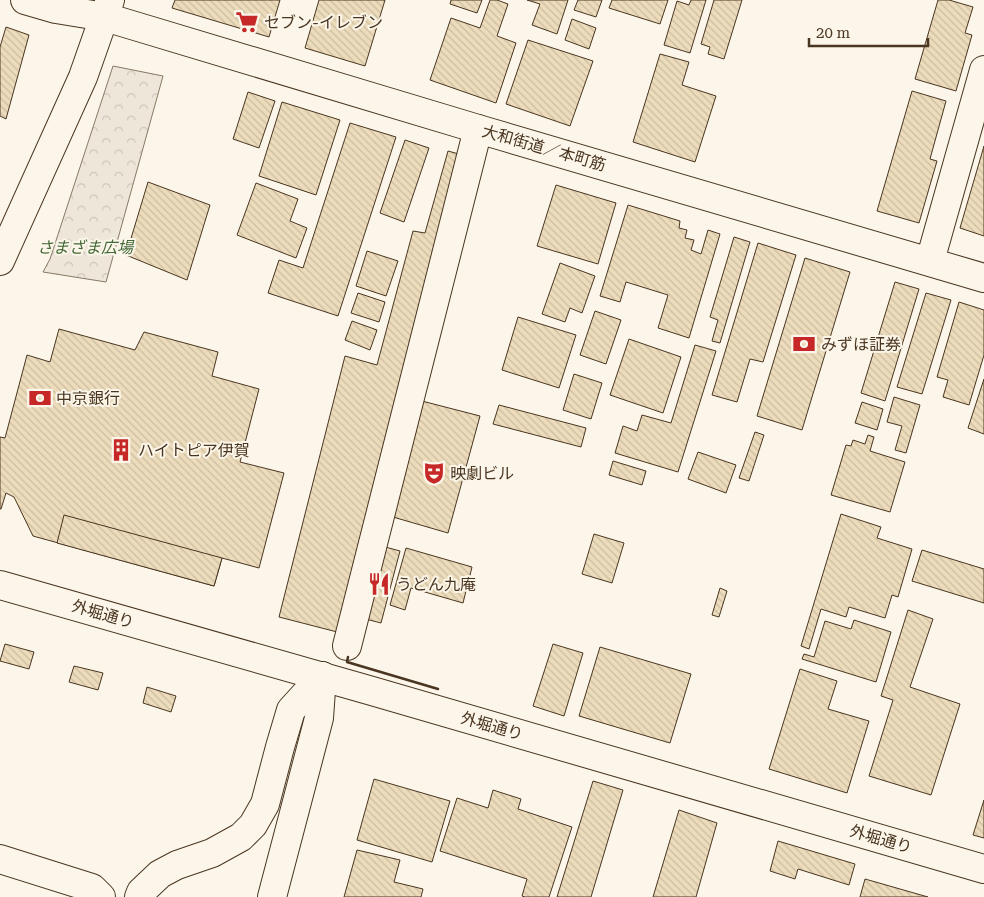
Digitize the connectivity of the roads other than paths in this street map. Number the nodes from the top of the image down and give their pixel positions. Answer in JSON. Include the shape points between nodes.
{"nodes":[{"id":1,"x":25,"y":0,"type":"edge"},
{"id":2,"x":107,"y":8,"type":"edge"},
{"id":3,"x":984,"y":70,"type":"edge"},
{"id":4,"x":478,"y":129,"type":"junction"},
{"id":5,"x":930,"y":261,"type":"junction"},
{"id":6,"x":0,"y":262,"type":"edge"},
{"id":7,"x":984,"y":278,"type":"edge"},
{"id":8,"x":0,"y":585,"type":"edge"},
{"id":9,"x":347,"y":646,"type":"dead end"},
{"id":10,"x":322,"y":676,"type":"junction"},
{"id":11,"x":0,"y":859,"type":"edge"},
{"id":12,"x":984,"y":869,"type":"edge"},
{"id":13,"x":101,"y":897,"type":"edge"},
{"id":14,"x":139,"y":897,"type":"edge"},
{"id":15,"x":272,"y":897,"type":"edge"}],
"edges":[{"from":1,"to":2,"type":"street","name":"大和街道／本町筋","via":[[56,9]]},
{"from":2,"to":4,"type":"street","name":"大和街道／本町筋"},
{"from":2,"to":6,"type":"street","via":[[83,77]]},
{"from":3,"to":5,"type":"street"},
{"from":4,"to":5,"type":"street","name":"大和街道／本町筋"},
{"from":4,"to":9,"type":"street"},
{"from":5,"to":7,"type":"street","name":"大和街道／本町筋"},
{"from":8,"to":10,"type":"street","name":"外堀通り"},
{"from":10,"to":12,"type":"street","name":"外堀通り"},
{"from":10,"to":14,"type":"street","via":[[291,710],[264,804],[253,825],[241,837],[212,853],[160,874]]},
{"from":10,"to":15,"type":"street","via":[[320,718]]},
{"from":11,"to":13,"type":"street","via":[[92,888]]}]}
